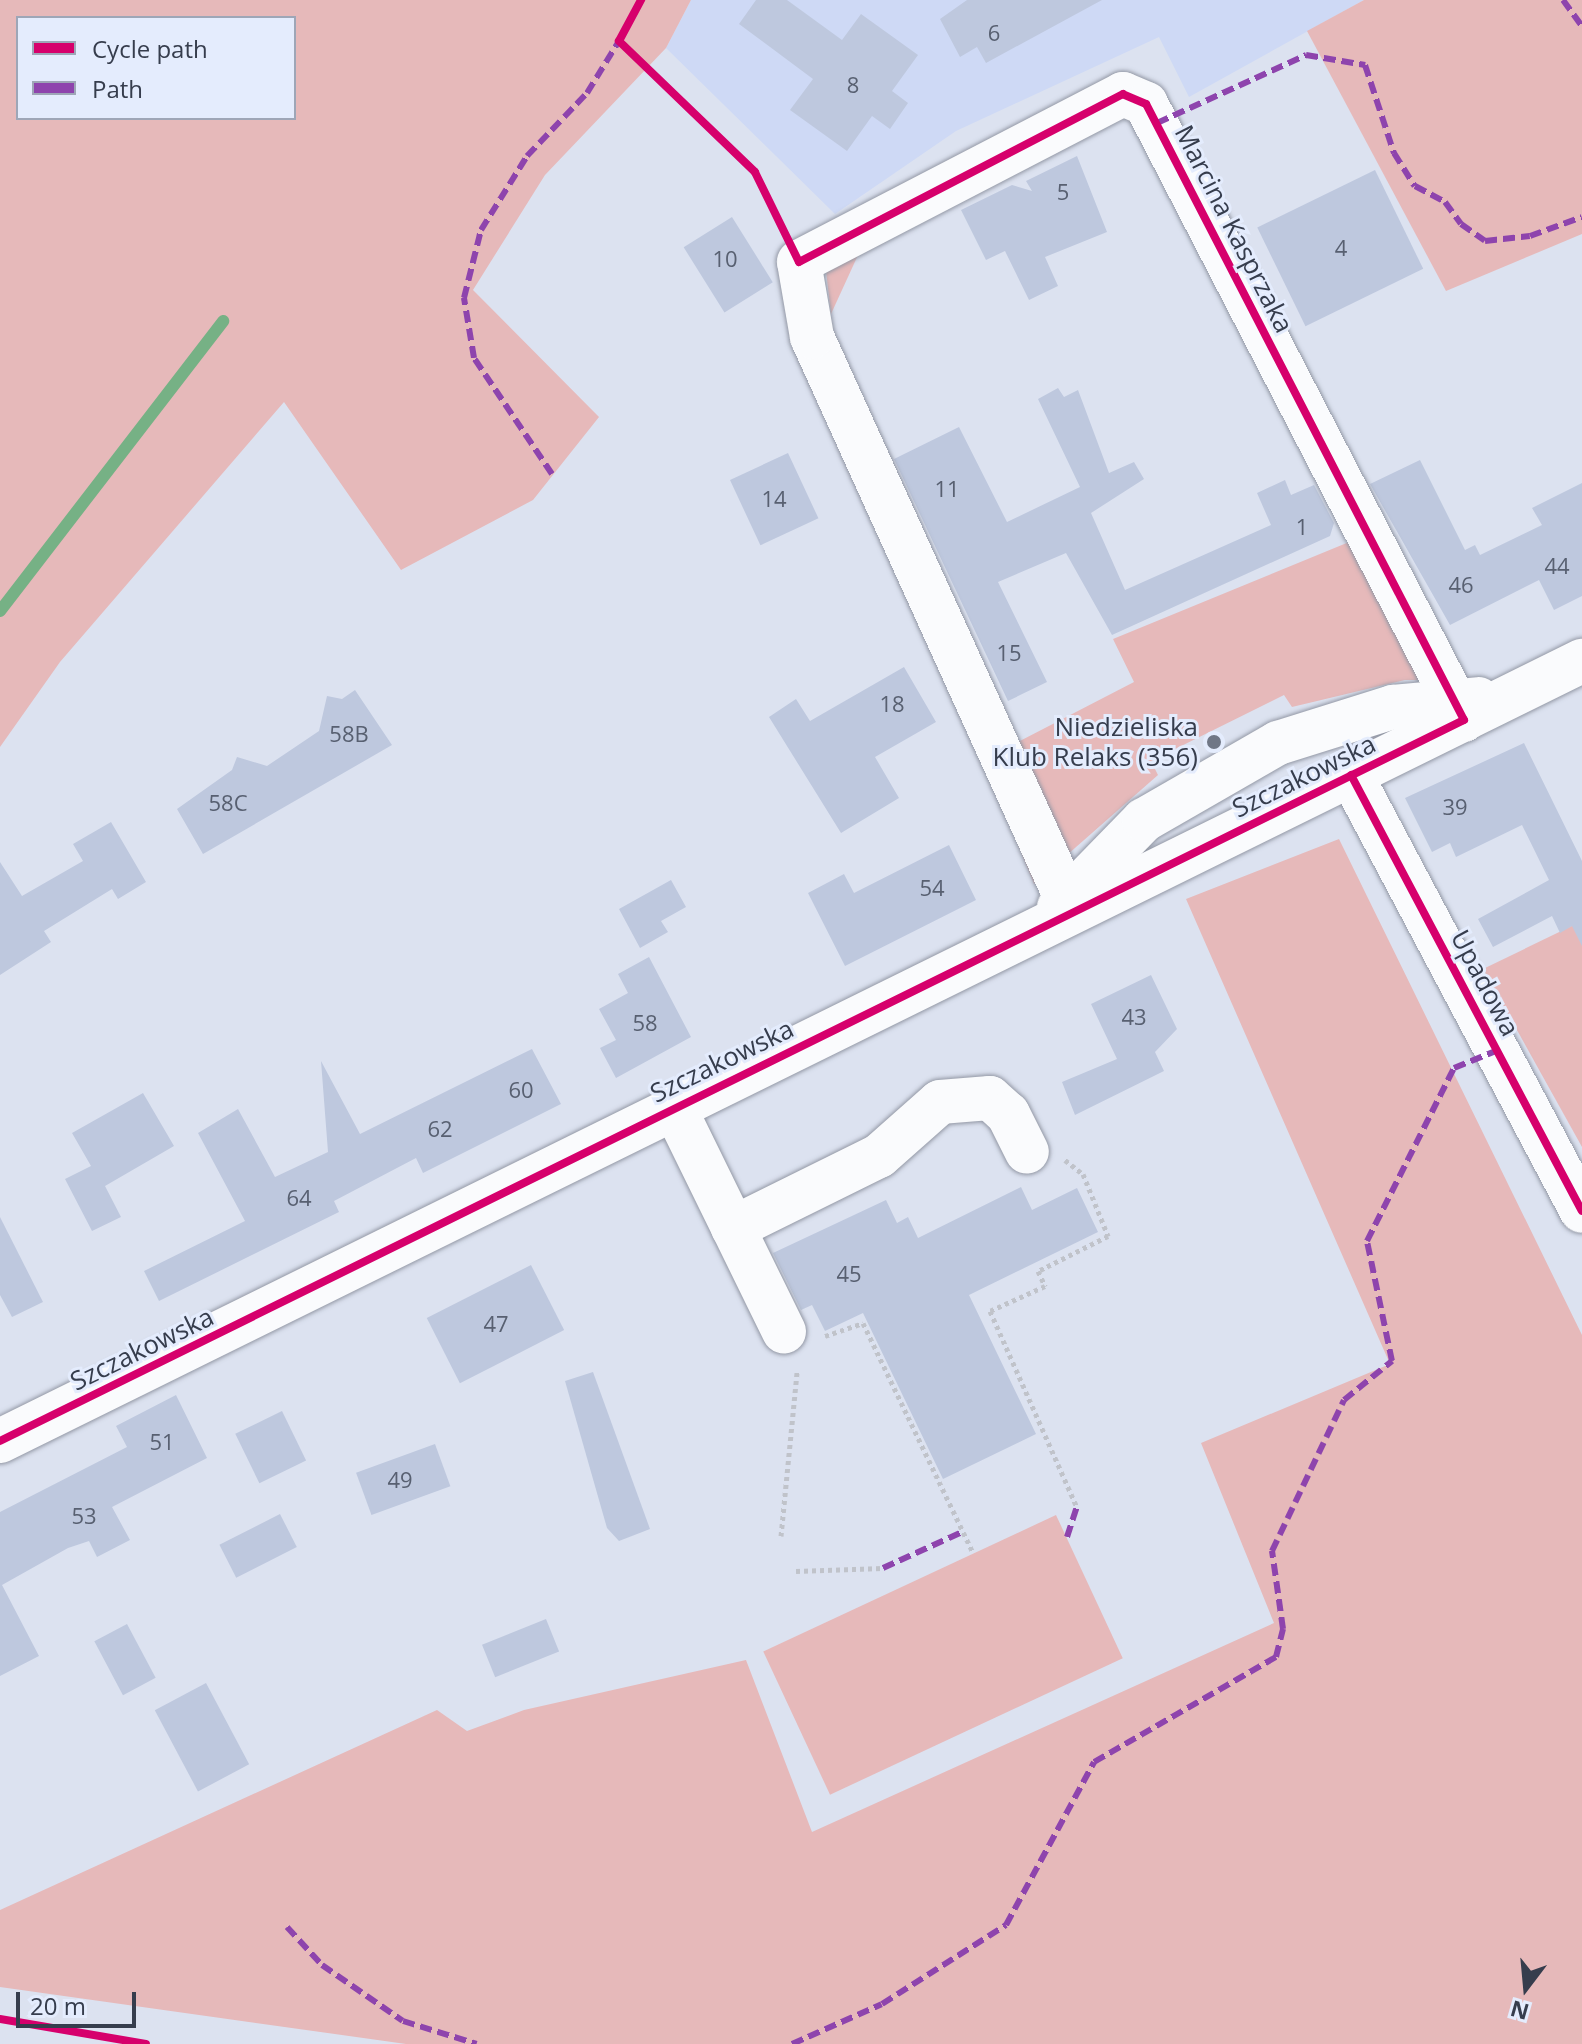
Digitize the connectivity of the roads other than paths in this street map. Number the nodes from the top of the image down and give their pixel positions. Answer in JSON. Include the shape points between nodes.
{"nodes":[{"id":1,"x":1582,"y":661,"type":"edge"},
{"id":2,"x":1459,"y":710,"type":"junction"},
{"id":3,"x":1351,"y":775,"type":"junction"},
{"id":4,"x":1060,"y":912,"type":"junction"},
{"id":5,"x":674,"y":1107,"type":"junction"},
{"id":6,"x":1043,"y":1153,"type":"road end"},
{"id":7,"x":1582,"y":1211,"type":"edge"},
{"id":8,"x":733,"y":1228,"type":"junction"},
{"id":9,"x":792,"y":1344,"type":"road end"},
{"id":10,"x":0,"y":1441,"type":"edge"}],
"edges":[{"from":1,"to":2,"type":"street","name":"Szczakowska","via":[[1506,699]]},
{"from":2,"to":3,"type":"street","name":"Szczakowska"},
{"from":2,"to":4,"type":"street","via":[[1330,723],[1199,783],[1144,820]]},
{"from":2,"to":4,"type":"street","name":"Marcina Kasprzaka","via":[[1146,104],[1123,94],[799,262],[812,337]]},
{"from":3,"to":4,"type":"street","name":"Szczakowska"},
{"from":3,"to":7,"type":"street","name":"Upadowa"},
{"from":4,"to":5,"type":"street","name":"Szczakowska"},
{"from":5,"to":8,"type":"street"},
{"from":5,"to":10,"type":"street","name":"Szczakowska"},
{"from":6,"to":8,"type":"street","via":[[990,1098],[940,1102],[879,1156]]},
{"from":8,"to":9,"type":"street"}]}
